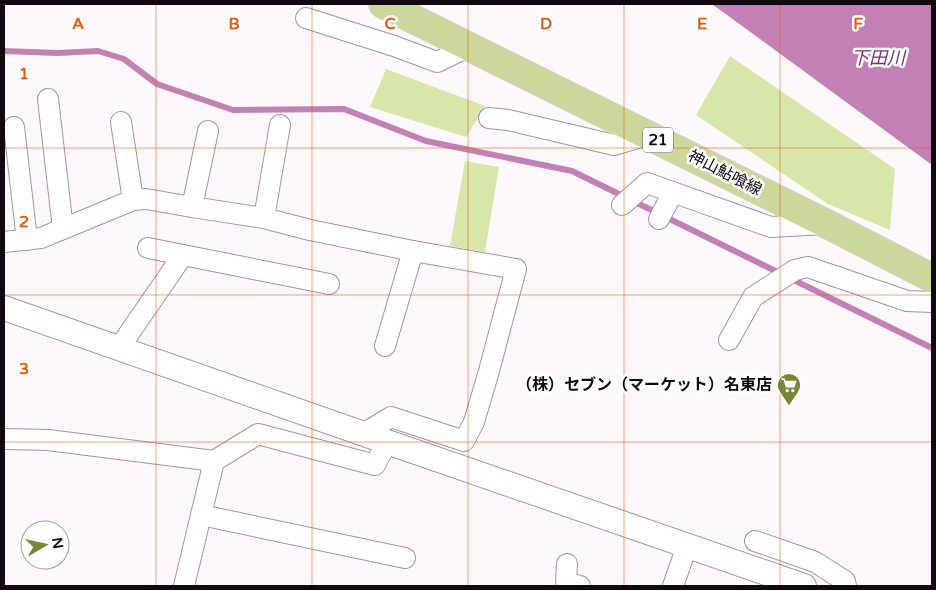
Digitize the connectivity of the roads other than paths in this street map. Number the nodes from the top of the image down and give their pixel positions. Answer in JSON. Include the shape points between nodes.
{"nodes":[{"id":1,"x":383,"y":4,"type":"edge"},
{"id":2,"x":306,"y":18,"type":"dead end"},
{"id":3,"x":468,"y":47,"type":"junction"},
{"id":4,"x":48,"y":99,"type":"dead end"},
{"id":5,"x":489,"y":118,"type":"dead end"},
{"id":6,"x":121,"y":122,"type":"dead end"},
{"id":7,"x":280,"y":125,"type":"dead end"},
{"id":8,"x":14,"y":127,"type":"dead end"},
{"id":9,"x":208,"y":131,"type":"dead end"},
{"id":10,"x":648,"y":135,"type":"junction"},
{"id":11,"x":673,"y":192,"type":"junction"},
{"id":12,"x":133,"y":200,"type":"junction"},
{"id":13,"x":622,"y":205,"type":"dead end"},
{"id":14,"x":192,"y":206,"type":"junction"},
{"id":15,"x":264,"y":218,"type":"junction"},
{"id":16,"x":659,"y":219,"type":"dead end"},
{"id":17,"x":827,"y":224,"type":"junction"},
{"id":18,"x":63,"y":229,"type":"junction"},
{"id":19,"x":27,"y":240,"type":"junction"},
{"id":20,"x":4,"y":242,"type":"edge"},
{"id":21,"x":148,"y":248,"type":"dead end"},
{"id":22,"x":413,"y":251,"type":"junction"},
{"id":23,"x":183,"y":255,"type":"junction"},
{"id":24,"x":932,"y":278,"type":"edge"},
{"id":25,"x":330,"y":284,"type":"dead end"},
{"id":26,"x":932,"y":302,"type":"edge"},
{"id":27,"x":4,"y":308,"type":"edge"},
{"id":28,"x":729,"y":340,"type":"dead end"},
{"id":29,"x":385,"y":346,"type":"dead end"},
{"id":30,"x":119,"y":348,"type":"junction"},
{"id":31,"x":363,"y":434,"type":"junction"},
{"id":32,"x":4,"y":439,"type":"edge"},
{"id":33,"x":387,"y":442,"type":"junction"},
{"id":34,"x":214,"y":461,"type":"junction"},
{"id":35,"x":201,"y":515,"type":"junction"},
{"id":36,"x":755,"y":541,"type":"dead end"},
{"id":37,"x":687,"y":546,"type":"junction"},
{"id":38,"x":405,"y":558,"type":"dead end"},
{"id":39,"x":567,"y":564,"type":"dead end"},
{"id":40,"x":184,"y":586,"type":"edge"},
{"id":41,"x":580,"y":586,"type":"edge"},
{"id":42,"x":673,"y":586,"type":"edge"},
{"id":43,"x":804,"y":586,"type":"edge"},
{"id":44,"x":846,"y":586,"type":"edge"}],
"edges":[{"from":1,"to":3,"type":"main road","name":"神山鮎喰線","number":"21"},
{"from":2,"to":3,"type":"street","via":[[437,62]]},
{"from":3,"to":10,"type":"main road","name":"神山鮎喰線","number":"21"},
{"from":4,"to":18,"type":"street"},
{"from":5,"to":10,"type":"street","via":[[614,146]]},
{"from":6,"to":12,"type":"street"},
{"from":7,"to":15,"type":"street"},
{"from":8,"to":19,"type":"street"},
{"from":9,"to":14,"type":"street"},
{"from":10,"to":17,"type":"main road","name":"神山鮎喰線","number":"21"},
{"from":11,"to":13,"type":"street","via":[[647,183]]},
{"from":11,"to":16,"type":"street"},
{"from":11,"to":17,"type":"street","via":[[771,227]]},
{"from":12,"to":14,"type":"street"},
{"from":12,"to":18,"type":"street"},
{"from":14,"to":15,"type":"street"},
{"from":15,"to":22,"type":"street"},
{"from":17,"to":24,"type":"main road","name":"神山鮎喰線","number":"21"},
{"from":18,"to":19,"type":"street"},
{"from":19,"to":20,"type":"street"},
{"from":21,"to":23,"type":"street"},
{"from":22,"to":29,"type":"street"},
{"from":22,"to":31,"type":"street","via":[[516,269],[489,371],[474,422],[464,441],[391,417]]},
{"from":23,"to":25,"type":"street"},
{"from":23,"to":30,"type":"street"},
{"from":26,"to":28,"type":"street","via":[[907,301],[808,268],[796,270],[753,297]]},
{"from":27,"to":30,"type":"street"},
{"from":30,"to":31,"type":"street"},
{"from":31,"to":33,"type":"street"},
{"from":32,"to":34,"type":"street","via":[[48,440]]},
{"from":33,"to":34,"type":"street","via":[[375,465],[258,434]]},
{"from":33,"to":37,"type":"street"},
{"from":34,"to":35,"type":"street"},
{"from":35,"to":38,"type":"street"},
{"from":35,"to":40,"type":"street"},
{"from":36,"to":44,"type":"street","via":[[815,562],[845,581]]},
{"from":37,"to":42,"type":"street"},
{"from":37,"to":43,"type":"street"},
{"from":39,"to":41,"type":"street","via":[[566,582]]}]}
